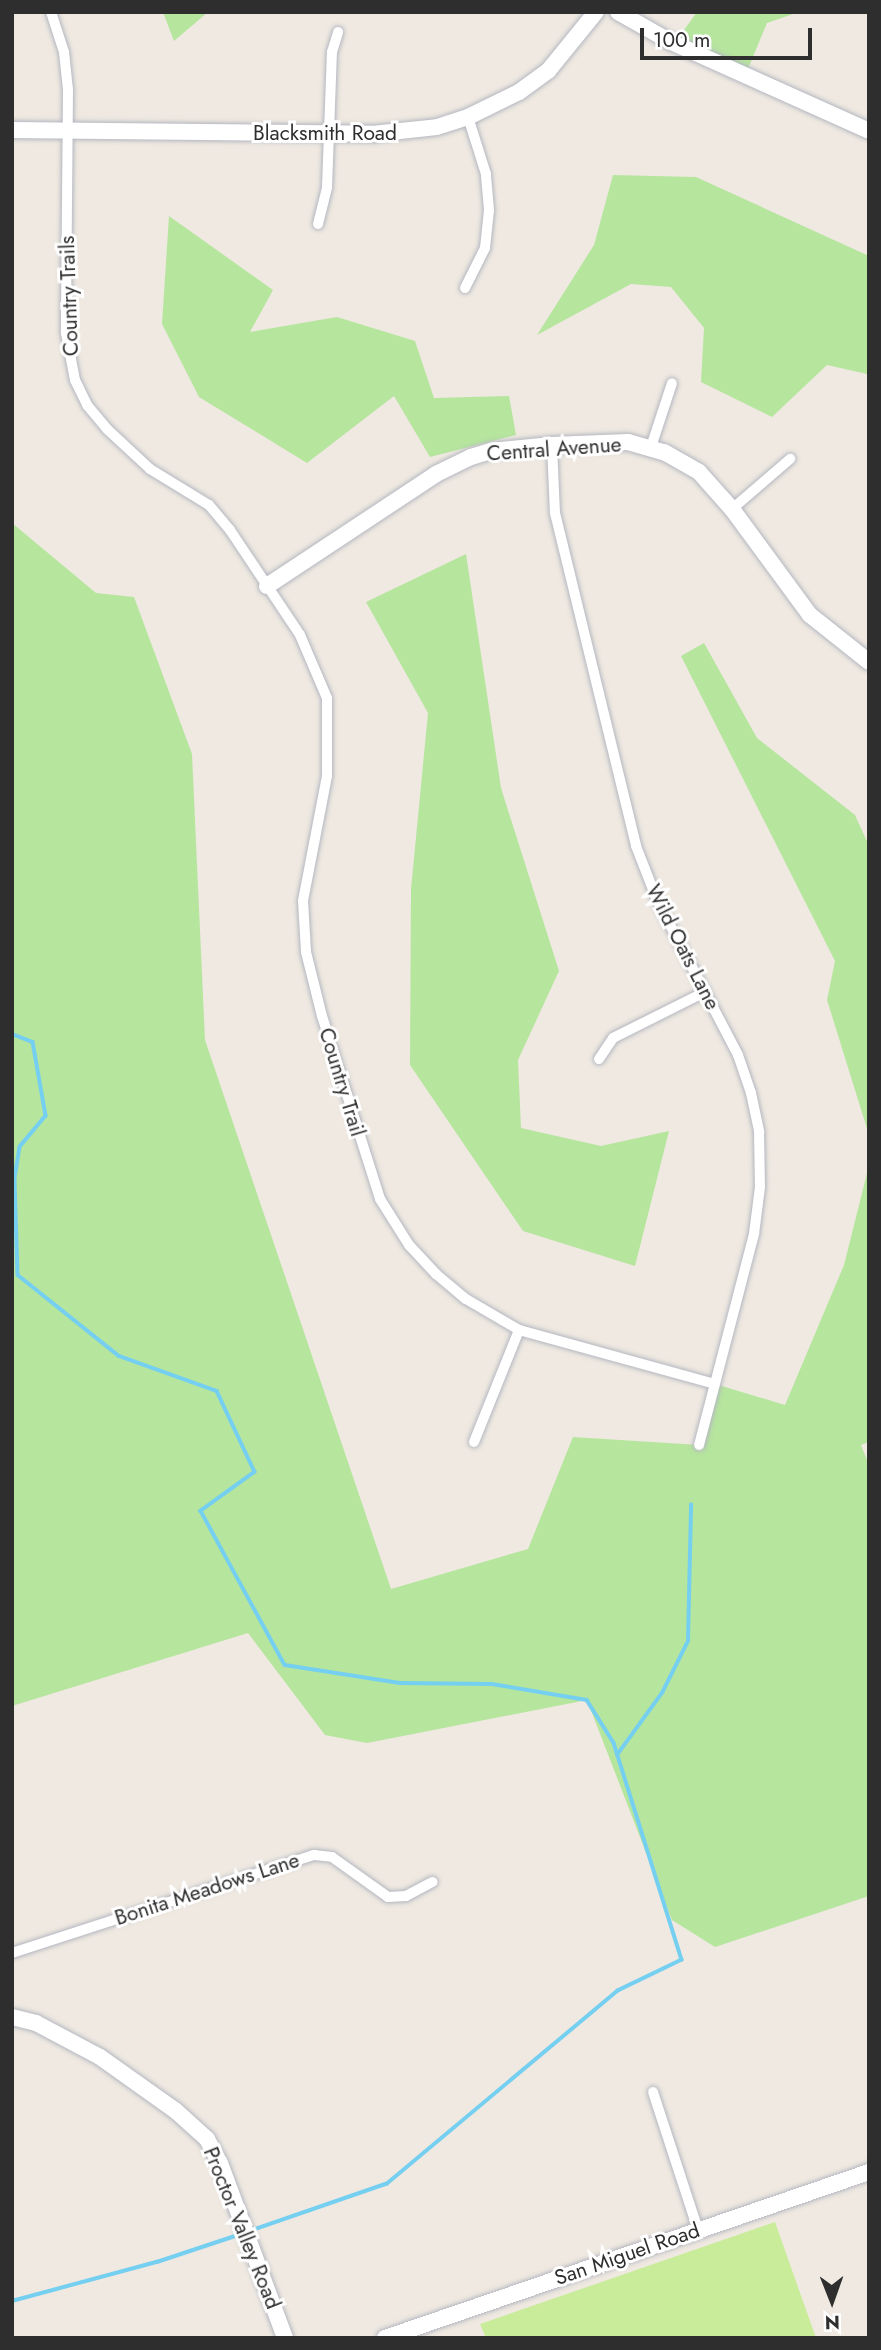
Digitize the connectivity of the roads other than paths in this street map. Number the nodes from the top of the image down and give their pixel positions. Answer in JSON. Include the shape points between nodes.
{"nodes":[{"id":1,"x":51,"y":12,"type":"edge"},
{"id":2,"x":596,"y":12,"type":"edge"},
{"id":3,"x":618,"y":12,"type":"edge"},
{"id":4,"x":338,"y":32,"type":"dead end"},
{"id":5,"x":468,"y":117,"type":"junction"},
{"id":6,"x":12,"y":130,"type":"edge"},
{"id":7,"x":66,"y":130,"type":"junction"},
{"id":8,"x":869,"y":131,"type":"edge"},
{"id":9,"x":329,"y":134,"type":"junction"},
{"id":10,"x":318,"y":224,"type":"dead end"},
{"id":11,"x":465,"y":288,"type":"dead end"},
{"id":12,"x":672,"y":383,"type":"dead end"},
{"id":13,"x":552,"y":445,"type":"junction"},
{"id":14,"x":651,"y":447,"type":"junction"},
{"id":15,"x":790,"y":459,"type":"dead end"},
{"id":16,"x":732,"y":509,"type":"junction"},
{"id":17,"x":267,"y":586,"type":"junction"},
{"id":18,"x":869,"y":662,"type":"edge"},
{"id":19,"x":705,"y":992,"type":"junction"},
{"id":20,"x":599,"y":1059,"type":"dead end"},
{"id":21,"x":519,"y":1330,"type":"junction"},
{"id":22,"x":715,"y":1384,"type":"junction"},
{"id":23,"x":474,"y":1442,"type":"dead end"},
{"id":24,"x":699,"y":1445,"type":"dead end"},
{"id":25,"x":432,"y":1882,"type":"dead end"},
{"id":26,"x":12,"y":1953,"type":"edge"},
{"id":27,"x":12,"y":2017,"type":"edge"},
{"id":28,"x":653,"y":2092,"type":"dead end"},
{"id":29,"x":869,"y":2172,"type":"edge"},
{"id":30,"x":698,"y":2230,"type":"junction"},
{"id":31,"x":285,"y":2338,"type":"edge"},
{"id":32,"x":385,"y":2338,"type":"edge"}],
"edges":[{"from":1,"to":7,"type":"street","name":"Country Trails","via":[[67,71]]},
{"from":2,"to":5,"type":"street","name":"Blacksmith Road","via":[[548,71],[519,92]]},
{"from":3,"to":8,"type":"street","via":[[668,41]]},
{"from":4,"to":9,"type":"street","via":[[332,52]]},
{"from":5,"to":9,"type":"street","name":"Blacksmith Road","via":[[407,133]]},
{"from":5,"to":11,"type":"street","via":[[486,174],[489,210],[485,248]]},
{"from":6,"to":7,"type":"street","name":"Blacksmith Road"},
{"from":7,"to":9,"type":"street","name":"Blacksmith Road"},
{"from":7,"to":17,"type":"street","name":"Country Trails","via":[[66,332],[79,390],[100,422],[149,469],[209,505]]},
{"from":9,"to":10,"type":"street","via":[[327,187]]},
{"from":12,"to":14,"type":"street"},
{"from":13,"to":14,"type":"street","name":"Central Avenue","via":[[616,442]]},
{"from":13,"to":17,"type":"street","name":"Central Avenue","via":[[491,451],[459,462]]},
{"from":13,"to":19,"type":"street","name":"Wild Oats Lane","via":[[555,513],[636,846],[657,900]]},
{"from":14,"to":16,"type":"street","name":"Central Avenue","via":[[699,472]]},
{"from":15,"to":16,"type":"street"},
{"from":16,"to":18,"type":"street","name":"Central Avenue","via":[[810,615]]},
{"from":17,"to":21,"type":"street","name":"Country Trail","via":[[300,635],[327,698],[327,776],[302,918],[318,1004],[374,1186],[397,1229],[436,1274],[466,1299]]},
{"from":19,"to":20,"type":"street","via":[[613,1038]]},
{"from":19,"to":22,"type":"street","name":"Wild Oats Lane","via":[[745,1074],[761,1152],[754,1234]]},
{"from":21,"to":22,"type":"street","name":"Country Trail"},
{"from":21,"to":23,"type":"street"},
{"from":22,"to":24,"type":"street","name":"Wild Oats Lane"},
{"from":25,"to":26,"type":"street","name":"Bonita Meadows Lane","via":[[406,1896],[388,1897],[332,1857],[314,1855]]},
{"from":27,"to":31,"type":"street","name":"Proctor Valley Road","via":[[36,2023],[100,2057],[207,2139]]},
{"from":28,"to":30,"type":"street"},
{"from":29,"to":30,"type":"street","name":"San Miguel Road"},
{"from":30,"to":32,"type":"street","name":"San Miguel Road"}]}
